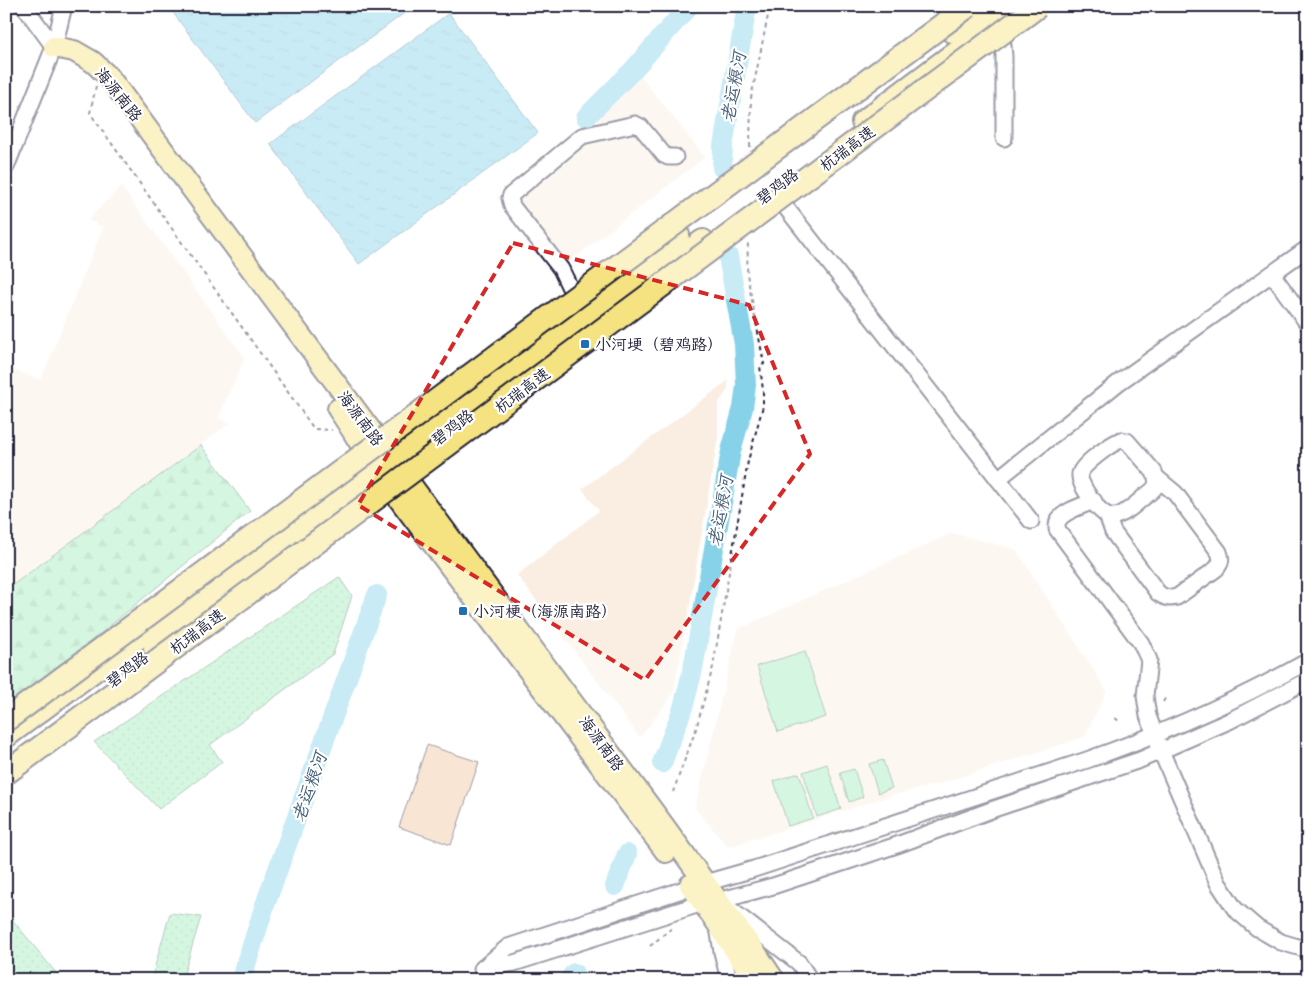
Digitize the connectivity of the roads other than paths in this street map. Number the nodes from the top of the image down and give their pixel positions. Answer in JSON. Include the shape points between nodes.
{"nodes":[{"id":1,"x":24,"y":6,"type":"edge"},
{"id":2,"x":64,"y":6,"type":"edge"},
{"id":3,"x":950,"y":6,"type":"edge"},
{"id":4,"x":1018,"y":6,"type":"edge"},
{"id":5,"x":1038,"y":6,"type":"edge"},
{"id":6,"x":983,"y":10,"type":"edge"},
{"id":7,"x":54,"y":47,"type":"junction"},
{"id":8,"x":1004,"y":138,"type":"dead end"},
{"id":9,"x":675,"y":157,"type":"dead end"},
{"id":10,"x":747,"y":162,"type":"junction"},
{"id":11,"x":6,"y":167,"type":"edge"},
{"id":12,"x":772,"y":190,"type":"junction"},
{"id":13,"x":1308,"y":248,"type":"edge"},
{"id":14,"x":1272,"y":274,"type":"junction"},
{"id":15,"x":584,"y":306,"type":"junction"},
{"id":16,"x":1308,"y":324,"type":"edge"},
{"id":17,"x":385,"y":465,"type":"junction"},
{"id":18,"x":1157,"y":478,"type":"junction"},
{"id":19,"x":998,"y":479,"type":"junction"},
{"id":20,"x":1094,"y":501,"type":"junction"},
{"id":21,"x":1107,"y":515,"type":"junction"},
{"id":22,"x":1031,"y":521,"type":"dead end"},
{"id":23,"x":1308,"y":661,"type":"edge"},
{"id":24,"x":1308,"y":680,"type":"edge"},
{"id":25,"x":6,"y":720,"type":"edge"},
{"id":26,"x":1155,"y":735,"type":"junction"},
{"id":27,"x":6,"y":736,"type":"edge"},
{"id":28,"x":1161,"y":751,"type":"junction"},
{"id":29,"x":6,"y":760,"type":"edge"},
{"id":30,"x":6,"y":773,"type":"edge"},
{"id":31,"x":698,"y":885,"type":"junction"},
{"id":32,"x":711,"y":902,"type":"junction"},
{"id":33,"x":717,"y":923,"type":"junction"},
{"id":34,"x":1308,"y":950,"type":"edge"},
{"id":35,"x":483,"y":974,"type":"edge"},
{"id":36,"x":729,"y":980,"type":"edge"},
{"id":37,"x":754,"y":980,"type":"edge"},
{"id":38,"x":774,"y":980,"type":"edge"},
{"id":39,"x":810,"y":980,"type":"edge"}],
"edges":[{"from":1,"to":7,"type":"street"},
{"from":2,"to":7,"type":"street"},
{"from":3,"to":10,"type":"highway","bridge":true},
{"from":4,"to":6,"type":"highway","name":"碧鸡路"},
{"from":5,"to":30,"type":"highway","name":"杭瑞高速","bridge":true},
{"from":6,"to":8,"type":"street","via":[[1004,56]]},
{"from":6,"to":10,"type":"highway","bridge":true},
{"from":6,"to":12,"type":"highway","name":"碧鸡路"},
{"from":6,"to":15,"type":"highway","name":"碧鸡路"},
{"from":7,"to":11,"type":"street"},
{"from":7,"to":17,"type":"main road","name":"海源南路","via":[[96,82],[353,430]]},
{"from":7,"to":17,"type":"main road","name":"海源南路","via":[[74,51],[109,77]]},
{"from":9,"to":15,"type":"street","via":[[664,155],[635,124],[582,136],[511,195],[512,206],[562,269],[570,288]]},
{"from":10,"to":25,"type":"highway","bridge":true},
{"from":12,"to":17,"type":"highway","name":"碧鸡路"},
{"from":12,"to":19,"type":"street"},
{"from":13,"to":14,"type":"street"},
{"from":14,"to":16,"type":"street"},
{"from":14,"to":19,"type":"street","via":[[1118,383]]},
{"from":15,"to":17,"type":"highway","name":"碧鸡路"},
{"from":17,"to":27,"type":"highway","name":"碧鸡路"},
{"from":17,"to":29,"type":"highway","name":"碧鸡路"},
{"from":17,"to":31,"type":"main road","name":"海源南路"},
{"from":18,"to":20,"type":"street","via":[[1127,441],[1114,442],[1080,473],[1082,486]]},
{"from":18,"to":21,"type":"street","via":[[1153,491],[1120,515]]},
{"from":18,"to":21,"type":"street","via":[[1175,493],[1219,552],[1220,564],[1216,569],[1177,597],[1164,598],[1113,532]]},
{"from":19,"to":22,"type":"street"},
{"from":20,"to":21,"type":"street"},
{"from":20,"to":26,"type":"street","via":[[1061,516],[1057,529],[1142,643],[1149,660],[1145,696]]},
{"from":23,"to":26,"type":"street","via":[[1246,694]]},
{"from":24,"to":28,"type":"street","via":[[1229,721]]},
{"from":26,"to":28,"type":"street"},
{"from":26,"to":31,"type":"street","via":[[1069,766]]},
{"from":28,"to":32,"type":"street","via":[[897,846],[773,886]]},
{"from":28,"to":34,"type":"street","via":[[1218,883],[1235,909],[1257,928],[1281,942]]},
{"from":31,"to":32,"type":"main road","name":"海源南路"},
{"from":31,"to":35,"type":"street","via":[[508,947]]},
{"from":32,"to":33,"type":"main road","name":"海源南路"},
{"from":32,"to":35,"type":"street"},
{"from":32,"to":38,"type":"main road","name":"海源南路","via":[[756,953]]},
{"from":32,"to":39,"type":"street","via":[[799,963]]},
{"from":33,"to":36,"type":"street"},
{"from":33,"to":37,"type":"main road","name":"海源南路"}]}
